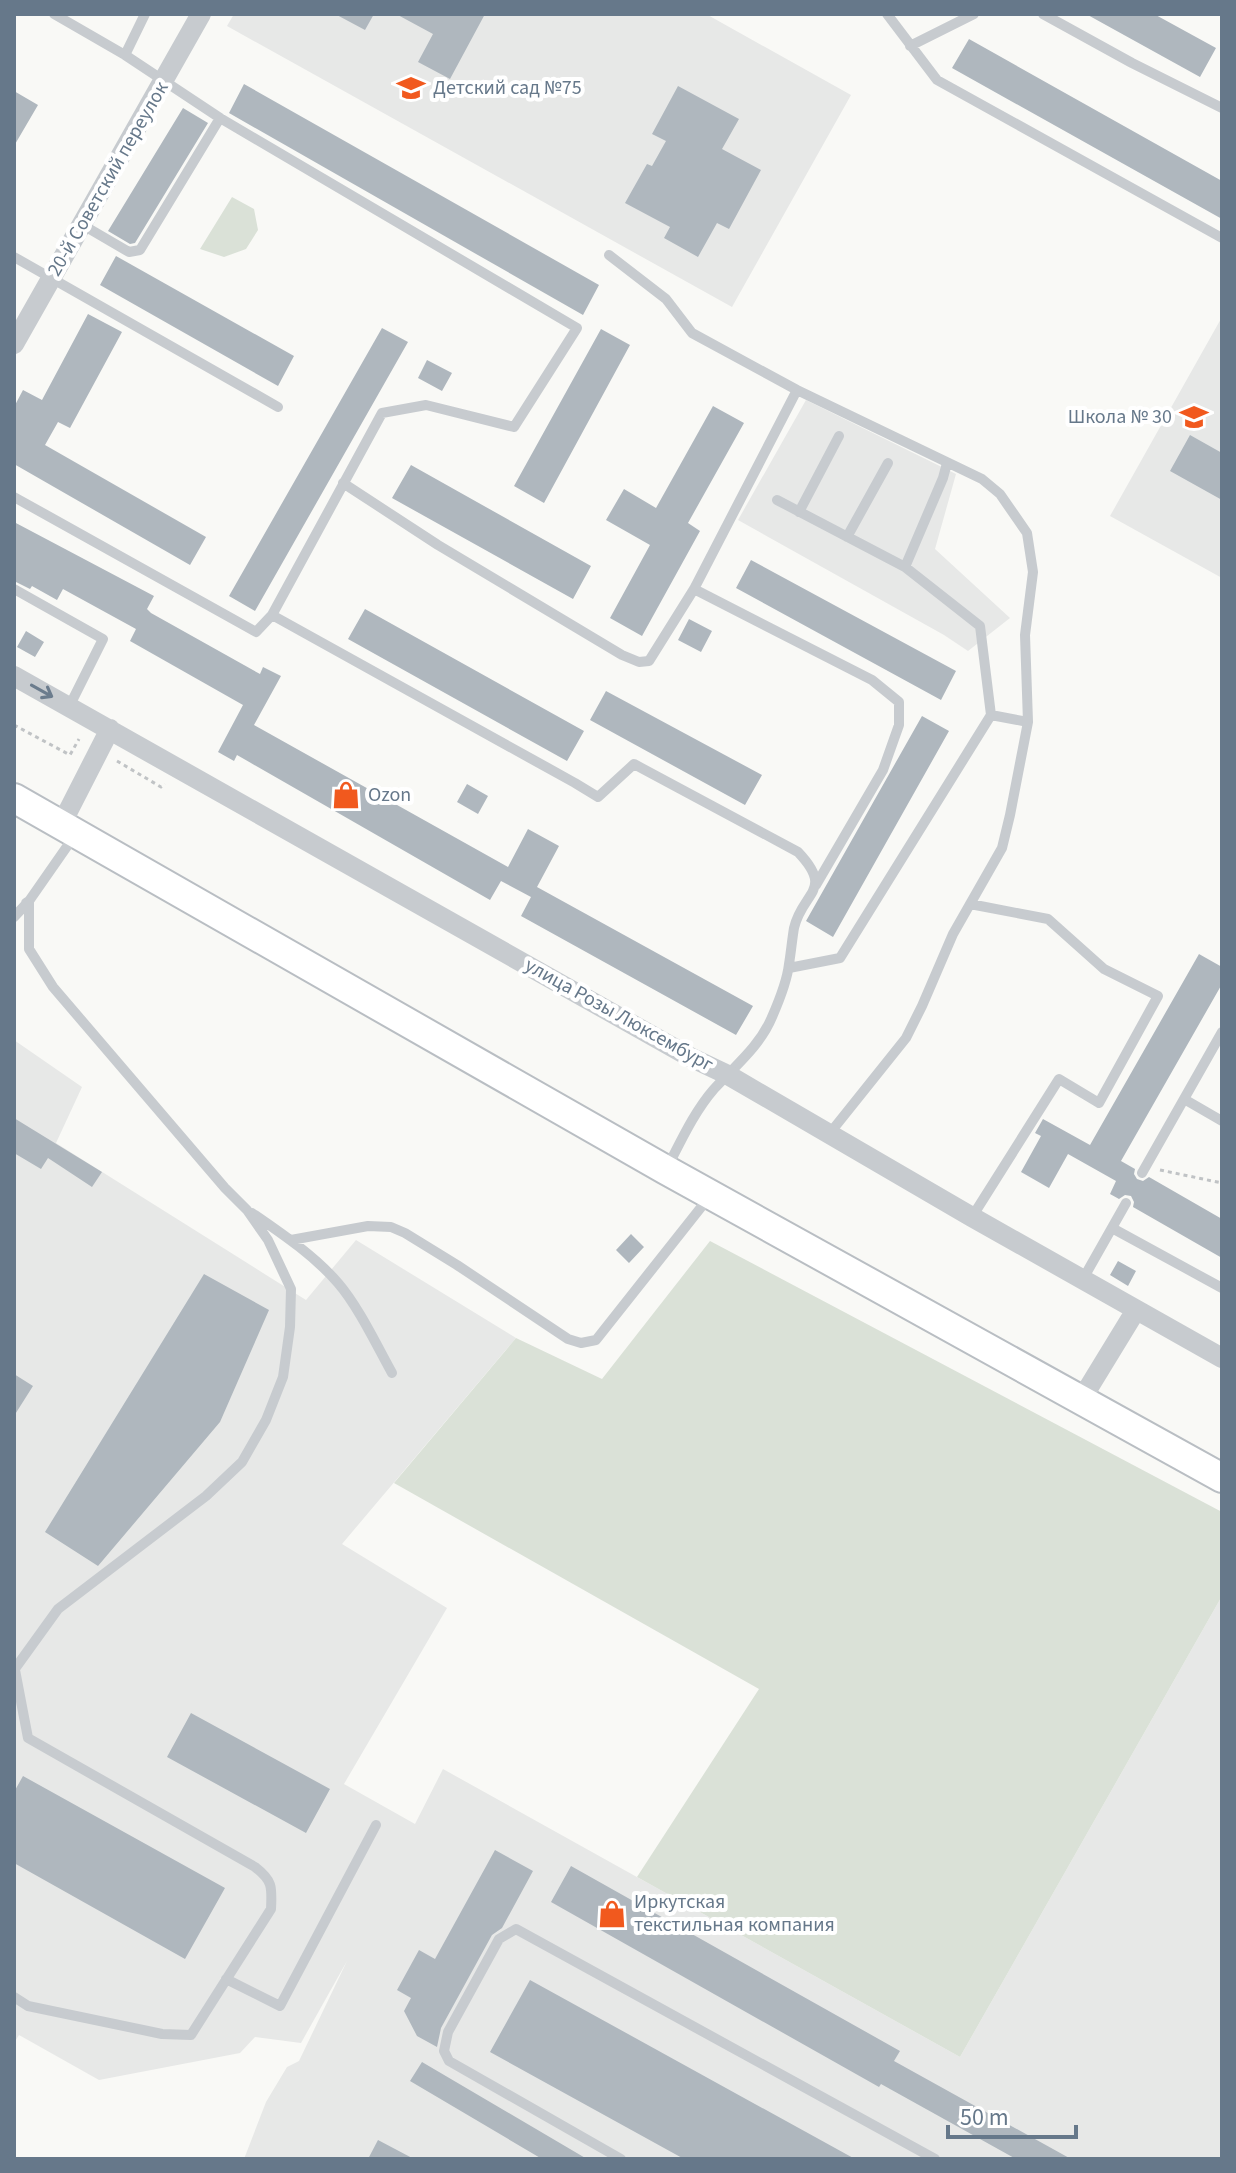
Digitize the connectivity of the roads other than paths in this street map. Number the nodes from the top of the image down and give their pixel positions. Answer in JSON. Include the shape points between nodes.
{"nodes":[{"id":1,"x":54,"y":14,"type":"edge"},
{"id":2,"x":145,"y":14,"type":"edge"},
{"id":3,"x":887,"y":14,"type":"edge"},
{"id":4,"x":974,"y":14,"type":"edge"},
{"id":5,"x":1043,"y":14,"type":"edge"},
{"id":6,"x":197,"y":16,"type":"edge"},
{"id":7,"x":910,"y":46,"type":"junction"},
{"id":8,"x":125,"y":55,"type":"junction"},
{"id":9,"x":164,"y":80,"type":"junction"},
{"id":10,"x":1222,"y":108,"type":"edge"},
{"id":11,"x":220,"y":118,"type":"junction"},
{"id":12,"x":81,"y":224,"type":"junction"},
{"id":13,"x":1222,"y":238,"type":"edge"},
{"id":14,"x":609,"y":255,"type":"dead end"},
{"id":15,"x":14,"y":257,"type":"edge"},
{"id":16,"x":52,"y":278,"type":"junction"},
{"id":17,"x":14,"y":344,"type":"edge"},
{"id":18,"x":797,"y":390,"type":"junction"},
{"id":19,"x":278,"y":407,"type":"dead end"},
{"id":20,"x":839,"y":436,"type":"dead end"},
{"id":21,"x":888,"y":463,"type":"dead end"},
{"id":22,"x":947,"y":463,"type":"junction"},
{"id":23,"x":343,"y":483,"type":"junction"},
{"id":24,"x":14,"y":497,"type":"edge"},
{"id":25,"x":777,"y":500,"type":"dead end"},
{"id":26,"x":799,"y":512,"type":"junction"},
{"id":27,"x":847,"y":537,"type":"junction"},
{"id":28,"x":905,"y":567,"type":"junction"},
{"id":29,"x":14,"y":589,"type":"edge"},
{"id":30,"x":694,"y":589,"type":"junction"},
{"id":31,"x":272,"y":615,"type":"junction"},
{"id":32,"x":14,"y":676,"type":"edge"},
{"id":33,"x":69,"y":707,"type":"junction"},
{"id":34,"x":991,"y":715,"type":"junction"},
{"id":35,"x":1028,"y":722,"type":"junction"},
{"id":36,"x":110,"y":729,"type":"junction"},
{"id":37,"x":14,"y":798,"type":"edge"},
{"id":38,"x":69,"y":829,"type":"junction"},
{"id":39,"x":815,"y":887,"type":"junction"},
{"id":40,"x":29,"y":901,"type":"junction"},
{"id":41,"x":970,"y":904,"type":"junction"},
{"id":42,"x":14,"y":908,"type":"edge"},
{"id":43,"x":14,"y":917,"type":"edge"},
{"id":44,"x":789,"y":968,"type":"junction"},
{"id":45,"x":1222,"y":1032,"type":"edge"},
{"id":46,"x":1217,"y":1049,"type":"edge"},
{"id":47,"x":728,"y":1075,"type":"junction"},
{"id":48,"x":1184,"y":1099,"type":"junction"},
{"id":49,"x":1222,"y":1121,"type":"edge"},
{"id":50,"x":830,"y":1133,"type":"junction"},
{"id":51,"x":666,"y":1170,"type":"junction"},
{"id":52,"x":1143,"y":1170,"type":"road end"},
{"id":53,"x":711,"y":1195,"type":"junction"},
{"id":54,"x":1126,"y":1203,"type":"dead end"},
{"id":55,"x":247,"y":1210,"type":"junction"},
{"id":56,"x":972,"y":1217,"type":"junction"},
{"id":57,"x":1112,"y":1228,"type":"junction"},
{"id":58,"x":291,"y":1240,"type":"junction"},
{"id":59,"x":1083,"y":1279,"type":"junction"},
{"id":60,"x":1222,"y":1288,"type":"edge"},
{"id":61,"x":1136,"y":1310,"type":"junction"},
{"id":62,"x":1222,"y":1358,"type":"edge"},
{"id":63,"x":392,"y":1373,"type":"dead end"},
{"id":64,"x":1081,"y":1400,"type":"junction"},
{"id":65,"x":1222,"y":1478,"type":"edge"},
{"id":66,"x":14,"y":1670,"type":"edge"},
{"id":67,"x":376,"y":1825,"type":"dead end"},
{"id":68,"x":226,"y":1979,"type":"junction"},
{"id":69,"x":14,"y":1997,"type":"edge"},
{"id":70,"x":621,"y":2159,"type":"edge"},
{"id":71,"x":935,"y":2159,"type":"edge"}],
"edges":[{"from":1,"to":8,"type":"lane"},
{"from":2,"to":8,"type":"lane"},
{"from":3,"to":7,"type":"lane"},
{"from":4,"to":7,"type":"lane"},
{"from":5,"to":10,"type":"lane"},
{"from":6,"to":9,"type":"street","name":"20-й Советский переулок"},
{"from":7,"to":13,"type":"lane","via":[[937,80]]},
{"from":8,"to":9,"type":"lane"},
{"from":9,"to":11,"type":"lane"},
{"from":9,"to":12,"type":"street","name":"20-й Советский переулок"},
{"from":11,"to":12,"type":"lane","via":[[140,250],[129,252]]},
{"from":11,"to":23,"type":"lane","via":[[577,328],[514,427],[426,405],[382,413]]},
{"from":12,"to":16,"type":"street","name":"20-й Советский переулок"},
{"from":14,"to":18,"type":"lane","via":[[666,299],[692,333]]},
{"from":15,"to":16,"type":"lane"},
{"from":16,"to":17,"type":"street","name":"20-й Советский переулок"},
{"from":16,"to":19,"type":"lane"},
{"from":18,"to":22,"type":"lane"},
{"from":18,"to":30,"type":"lane"},
{"from":20,"to":26,"type":"lane"},
{"from":21,"to":27,"type":"lane"},
{"from":22,"to":28,"type":"lane"},
{"from":22,"to":35,"type":"lane","via":[[1000,494],[1027,533],[1033,572],[1025,635]]},
{"from":23,"to":30,"type":"lane","via":[[639,662],[649,661]]},
{"from":23,"to":31,"type":"lane"},
{"from":24,"to":31,"type":"lane","via":[[256,632]]},
{"from":25,"to":26,"type":"lane"},
{"from":26,"to":27,"type":"lane"},
{"from":27,"to":28,"type":"lane"},
{"from":28,"to":34,"type":"lane","via":[[980,626]]},
{"from":29,"to":33,"type":"lane","via":[[103,639]]},
{"from":30,"to":39,"type":"lane","via":[[872,680],[899,702],[899,725],[883,770]]},
{"from":31,"to":39,"type":"lane","via":[[598,797],[634,764],[798,852],[815,874]]},
{"from":32,"to":33,"type":"street","name":"улица Розы Люксембург","one_way":true},
{"from":33,"to":36,"type":"street","name":"улица Розы Люксембург"},
{"from":34,"to":35,"type":"lane"},
{"from":34,"to":44,"type":"lane","via":[[840,958]]},
{"from":35,"to":41,"type":"lane","via":[[1002,848]]},
{"from":36,"to":38,"type":"street"},
{"from":36,"to":47,"type":"street","name":"улица Розы Люксембург"},
{"from":37,"to":38,"type":"main road"},
{"from":38,"to":40,"type":"lane"},
{"from":38,"to":51,"type":"main road"},
{"from":39,"to":44,"type":"lane","via":[[795,925]]},
{"from":40,"to":42,"type":"lane"},
{"from":40,"to":43,"type":"lane"},
{"from":40,"to":55,"type":"lane","via":[[29,949],[53,987]]},
{"from":41,"to":50,"type":"lane","via":[[906,1038]]},
{"from":41,"to":56,"type":"lane","via":[[1048,919],[1104,969],[1158,996],[1099,1103],[1059,1079]]},
{"from":44,"to":47,"type":"lane","via":[[771,1019]]},
{"from":45,"to":46,"type":"lane"},
{"from":46,"to":48,"type":"lane"},
{"from":47,"to":50,"type":"street","name":"улица Розы Люксембург"},
{"from":47,"to":51,"type":"lane","via":[[692,1119]]},
{"from":48,"to":49,"type":"lane"},
{"from":48,"to":52,"type":"lane"},
{"from":50,"to":56,"type":"street","name":"улица Розы Люксембург"},
{"from":51,"to":53,"type":"main road"},
{"from":53,"to":58,"type":"lane","via":[[596,1340],[581,1343],[391,1227]]},
{"from":53,"to":64,"type":"main road"},
{"from":54,"to":57,"type":"lane"},
{"from":55,"to":58,"type":"lane"},
{"from":55,"to":66,"type":"lane","via":[[291,1289],[283,1377],[266,1420],[242,1462],[206,1496],[58,1609]]},
{"from":56,"to":59,"type":"street","name":"улица Розы Люксембург"},
{"from":57,"to":59,"type":"lane"},
{"from":57,"to":60,"type":"lane"},
{"from":58,"to":63,"type":"lane","via":[[338,1283]]},
{"from":59,"to":61,"type":"street","name":"улица Розы Люксембург"},
{"from":61,"to":62,"type":"street","name":"улица Розы Люксембург"},
{"from":61,"to":64,"type":"street"},
{"from":64,"to":65,"type":"main road"},
{"from":66,"to":68,"type":"lane","via":[[28,1738],[266,1875],[272,1887],[271,1909]]},
{"from":67,"to":68,"type":"lane","via":[[280,2006]]},
{"from":68,"to":69,"type":"lane","via":[[191,2035],[162,2034],[28,2006]]},
{"from":70,"to":71,"type":"lane","via":[[449,2061],[444,2051],[448,2032],[499,1939],[516,1929]]}]}
